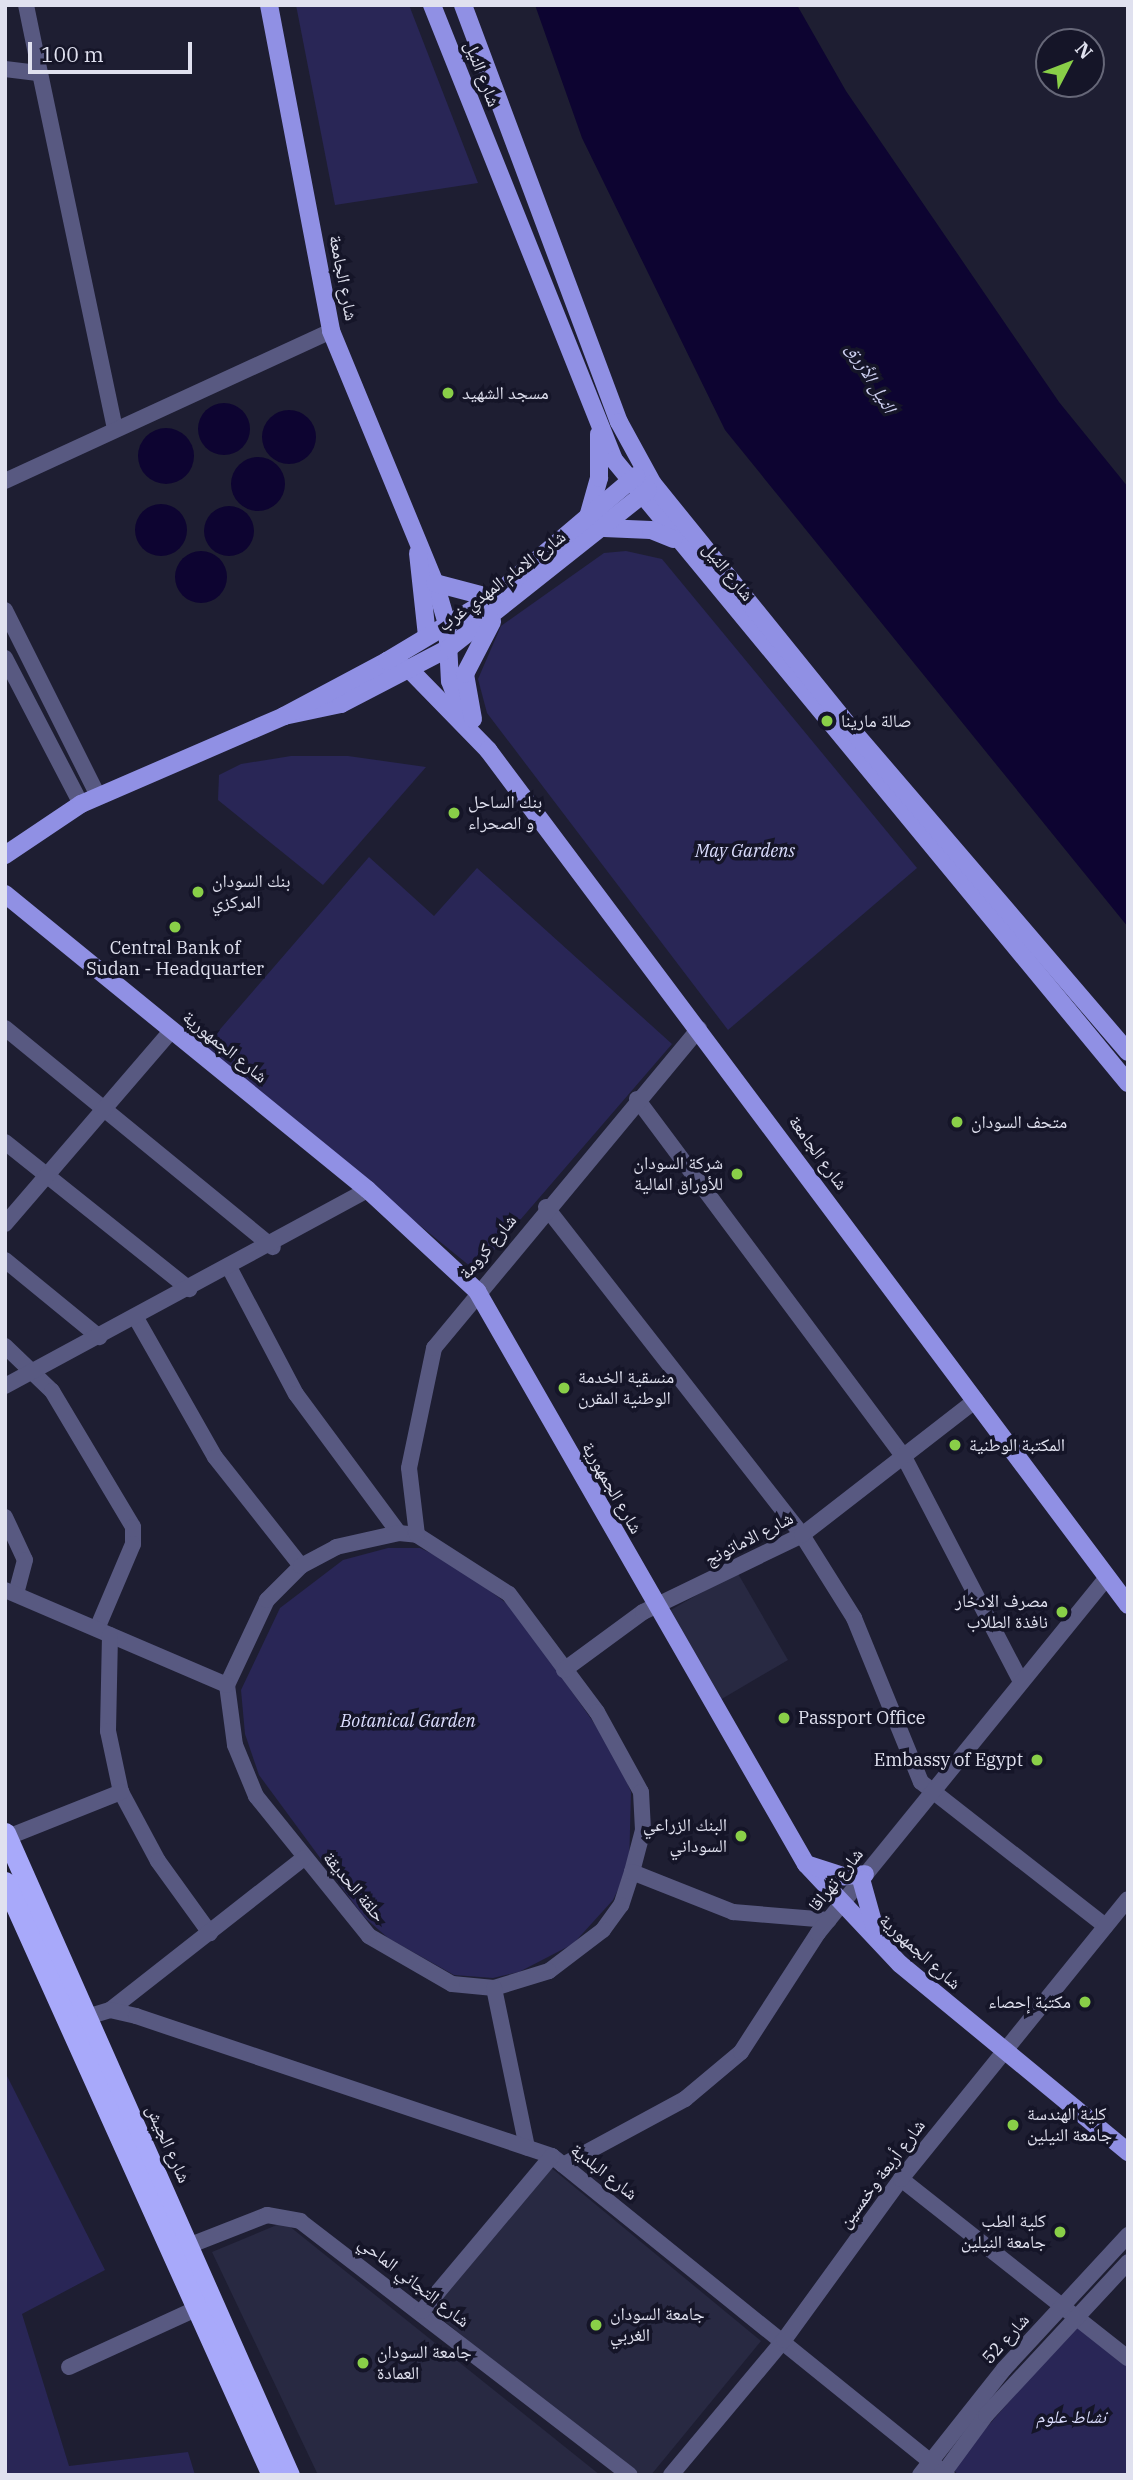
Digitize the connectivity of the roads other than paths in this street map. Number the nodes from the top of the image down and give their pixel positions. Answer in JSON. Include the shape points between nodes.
{"nodes":[{"id":1,"x":26,"y":5,"type":"edge"},
{"id":2,"x":269,"y":5,"type":"edge"},
{"id":3,"x":432,"y":5,"type":"edge"},
{"id":4,"x":463,"y":5,"type":"edge"},
{"id":5,"x":5,"y":69,"type":"edge"},
{"id":6,"x":40,"y":73,"type":"junction"},
{"id":7,"x":569,"y":289,"type":"junction"},
{"id":8,"x":546,"y":299,"type":"junction"},
{"id":9,"x":331,"y":331,"type":"junction"},
{"id":10,"x":115,"y":429,"type":"junction"},
{"id":11,"x":599,"y":434,"type":"junction"},
{"id":12,"x":644,"y":468,"type":"junction"},
{"id":13,"x":5,"y":481,"type":"edge"},
{"id":14,"x":629,"y":482,"type":"junction"},
{"id":15,"x":653,"y":484,"type":"junction"},
{"id":16,"x":640,"y":497,"type":"junction"},
{"id":17,"x":585,"y":523,"type":"junction"},
{"id":18,"x":604,"y":528,"type":"junction"},
{"id":19,"x":675,"y":539,"type":"junction"},
{"id":20,"x":418,"y":547,"type":"junction"},
{"id":21,"x":435,"y":583,"type":"junction"},
{"id":22,"x":492,"y":598,"type":"junction"},
{"id":23,"x":733,"y":598,"type":"junction"},
{"id":24,"x":5,"y":610,"type":"edge"},
{"id":25,"x":495,"y":617,"type":"junction"},
{"id":26,"x":447,"y":624,"type":"junction"},
{"id":27,"x":427,"y":636,"type":"junction"},
{"id":28,"x":449,"y":648,"type":"junction"},
{"id":29,"x":5,"y":658,"type":"edge"},
{"id":30,"x":387,"y":661,"type":"junction"},
{"id":31,"x":410,"y":670,"type":"junction"},
{"id":32,"x":284,"y":716,"type":"junction"},
{"id":33,"x":474,"y":732,"type":"junction"},
{"id":34,"x":97,"y":796,"type":"junction"},
{"id":35,"x":80,"y":804,"type":"junction"},
{"id":36,"x":5,"y":855,"type":"edge"},
{"id":37,"x":5,"y":894,"type":"edge"},
{"id":38,"x":1090,"y":1022,"type":"junction"},
{"id":39,"x":5,"y":1028,"type":"edge"},
{"id":40,"x":699,"y":1029,"type":"junction"},
{"id":41,"x":171,"y":1031,"type":"junction"},
{"id":42,"x":1128,"y":1052,"type":"edge"},
{"id":43,"x":1128,"y":1083,"type":"edge"},
{"id":44,"x":638,"y":1099,"type":"junction"},
{"id":45,"x":107,"y":1110,"type":"junction"},
{"id":46,"x":5,"y":1142,"type":"edge"},
{"id":47,"x":50,"y":1177,"type":"junction"},
{"id":48,"x":368,"y":1190,"type":"junction"},
{"id":49,"x":546,"y":1207,"type":"junction"},
{"id":50,"x":5,"y":1224,"type":"edge"},
{"id":51,"x":273,"y":1247,"type":"junction"},
{"id":52,"x":5,"y":1260,"type":"edge"},
{"id":53,"x":230,"y":1269,"type":"junction"},
{"id":54,"x":189,"y":1289,"type":"junction"},
{"id":55,"x":477,"y":1291,"type":"junction"},
{"id":56,"x":136,"y":1318,"type":"junction"},
{"id":57,"x":99,"y":1337,"type":"junction"},
{"id":58,"x":5,"y":1346,"type":"edge"},
{"id":59,"x":36,"y":1371,"type":"junction"},
{"id":60,"x":5,"y":1385,"type":"edge"},
{"id":61,"x":976,"y":1400,"type":"junction"},
{"id":62,"x":904,"y":1457,"type":"junction"},
{"id":63,"x":5,"y":1517,"type":"edge"},
{"id":64,"x":400,"y":1533,"type":"junction"},
{"id":65,"x":417,"y":1535,"type":"junction"},
{"id":66,"x":802,"y":1535,"type":"junction"},
{"id":67,"x":301,"y":1566,"type":"junction"},
{"id":68,"x":1107,"y":1577,"type":"junction"},
{"id":69,"x":11,"y":1592,"type":"edge"},
{"id":70,"x":1128,"y":1605,"type":"edge"},
{"id":71,"x":656,"y":1607,"type":"junction"},
{"id":72,"x":103,"y":1632,"type":"junction"},
{"id":73,"x":564,"y":1670,"type":"junction"},
{"id":74,"x":1020,"y":1680,"type":"junction"},
{"id":75,"x":227,"y":1685,"type":"junction"},
{"id":76,"x":932,"y":1790,"type":"junction"},
{"id":77,"x":121,"y":1792,"type":"junction"},
{"id":78,"x":6,"y":1835,"type":"edge"},
{"id":79,"x":303,"y":1858,"type":"junction"},
{"id":80,"x":806,"y":1864,"type":"junction"},
{"id":81,"x":632,"y":1872,"type":"junction"},
{"id":82,"x":863,"y":1877,"type":"junction"},
{"id":83,"x":5,"y":1882,"type":"edge"},
{"id":84,"x":1128,"y":1899,"type":"edge"},
{"id":85,"x":841,"y":1905,"type":"junction"},
{"id":86,"x":829,"y":1920,"type":"junction"},
{"id":87,"x":1105,"y":1926,"type":"junction"},
{"id":88,"x":210,"y":1933,"type":"junction"},
{"id":89,"x":879,"y":1944,"type":"junction"},
{"id":90,"x":494,"y":1988,"type":"junction"},
{"id":91,"x":110,"y":2010,"type":"junction"},
{"id":92,"x":87,"y":2017,"type":"junction"},
{"id":93,"x":1002,"y":2051,"type":"junction"},
{"id":94,"x":527,"y":2148,"type":"junction"},
{"id":95,"x":1128,"y":2152,"type":"edge"},
{"id":96,"x":557,"y":2160,"type":"junction"},
{"id":97,"x":901,"y":2179,"type":"junction"},
{"id":98,"x":1128,"y":2235,"type":"edge"},
{"id":99,"x":188,"y":2246,"type":"junction"},
{"id":100,"x":1128,"y":2262,"type":"edge"},
{"id":101,"x":198,"y":2308,"type":"junction"},
{"id":102,"x":1061,"y":2310,"type":"junction"},
{"id":103,"x":422,"y":2311,"type":"junction"},
{"id":104,"x":1076,"y":2318,"type":"junction"},
{"id":105,"x":784,"y":2340,"type":"junction"},
{"id":106,"x":1128,"y":2358,"type":"edge"},
{"id":107,"x":69,"y":2367,"type":"dead end"},
{"id":108,"x":925,"y":2468,"type":"edge"},
{"id":109,"x":944,"y":2474,"type":"edge"},
{"id":110,"x":272,"y":2475,"type":"edge"},
{"id":111,"x":289,"y":2475,"type":"edge"},
{"id":112,"x":630,"y":2475,"type":"edge"},
{"id":113,"x":671,"y":2475,"type":"edge"}],
"edges":[{"from":1,"to":6,"type":"street"},
{"from":2,"to":9,"type":"main road","name":"شارع الجامعة"},
{"from":3,"to":8,"type":"main road","name":"شارع النيل"},
{"from":4,"to":7,"type":"main road","name":"شارع النيل"},
{"from":5,"to":6,"type":"street"},
{"from":6,"to":10,"type":"street"},
{"from":7,"to":8,"type":"main road"},
{"from":7,"to":12,"type":"main road","name":"شارع النيل","via":[[619,422]]},
{"from":8,"to":11,"type":"main road","name":"شارع النيل"},
{"from":9,"to":10,"type":"street"},
{"from":9,"to":20,"type":"main road","name":"شارع الجامعة"},
{"from":10,"to":13,"type":"street"},
{"from":11,"to":14,"type":"main road","name":"شارع النيل"},
{"from":11,"to":17,"type":"main road","via":[[595,500]]},
{"from":12,"to":14,"type":"main road","name":"شارع الامام المهدي غرب"},
{"from":12,"to":15,"type":"main road","name":"شارع النيل"},
{"from":14,"to":16,"type":"main road","name":"شارع النيل"},
{"from":14,"to":17,"type":"main road","name":"شارع الامام المهدي غرب"},
{"from":15,"to":16,"type":"main road","name":"شارع الامام المهدي غرب"},
{"from":15,"to":23,"type":"main road","name":"شارع النيل"},
{"from":16,"to":18,"type":"main road","name":"شارع الامام المهدي غرب"},
{"from":16,"to":19,"type":"main road","name":"شارع النيل"},
{"from":17,"to":22,"type":"main road","name":"شارع الامام المهدي غرب"},
{"from":18,"to":19,"type":"main road","via":[[651,530]]},
{"from":18,"to":25,"type":"main road","name":"شارع الامام المهدي غرب"},
{"from":19,"to":23,"type":"main road","name":"شارع النيل"},
{"from":20,"to":21,"type":"main road","name":"شارع الجامعة"},
{"from":20,"to":27,"type":"main road","name":"شارع الجامعة","via":[[417,587]]},
{"from":21,"to":22,"type":"main road"},
{"from":21,"to":26,"type":"main road","name":"شارع الجامعة"},
{"from":22,"to":26,"type":"main road","name":"شارع الامام المهدي غرب"},
{"from":23,"to":38,"type":"main road","name":"شارع النيل"},
{"from":24,"to":34,"type":"street"},
{"from":25,"to":28,"type":"main road","name":"شارع الامام المهدي غرب"},
{"from":25,"to":33,"type":"main road","via":[[466,674]]},
{"from":26,"to":27,"type":"main road","name":"شارع الامام المهدي غرب"},
{"from":26,"to":28,"type":"main road","name":"شارع الجامعة"},
{"from":27,"to":30,"type":"main road","name":"شارع الامام المهدي غرب"},
{"from":28,"to":31,"type":"main road","name":"شارع الامام المهدي غرب"},
{"from":28,"to":33,"type":"main road","name":"شارع الجامعة","via":[[453,697]]},
{"from":29,"to":35,"type":"street"},
{"from":30,"to":31,"type":"main road","name":"شارع الجامعة"},
{"from":30,"to":32,"type":"main road","name":"شارع الامام المهدي غرب"},
{"from":31,"to":32,"type":"main road","name":"شارع الامام المهدي غرب","via":[[341,704]]},
{"from":31,"to":33,"type":"main road","name":"شارع الجامعة"},
{"from":32,"to":34,"type":"main road","name":"شارع الامام المهدي غرب"},
{"from":33,"to":40,"type":"main road","name":"شارع الجامعة"},
{"from":34,"to":35,"type":"main road","name":"شارع الامام المهدي غرب"},
{"from":35,"to":36,"type":"main road","name":"شارع الامام المهدي غرب"},
{"from":37,"to":41,"type":"main road","name":"شارع الجمهورية"},
{"from":38,"to":42,"type":"main road","name":"شارع النيل"},
{"from":38,"to":43,"type":"main road","name":"شارع النيل"},
{"from":39,"to":45,"type":"street"},
{"from":40,"to":44,"type":"street","name":"شارع كرومة"},
{"from":40,"to":61,"type":"main road","name":"شارع الجامعة"},
{"from":41,"to":45,"type":"street"},
{"from":41,"to":48,"type":"main road","name":"شارع الجمهورية"},
{"from":44,"to":49,"type":"street","name":"شارع كرومة"},
{"from":44,"to":62,"type":"street"},
{"from":45,"to":47,"type":"street"},
{"from":45,"to":51,"type":"street"},
{"from":46,"to":47,"type":"street"},
{"from":47,"to":50,"type":"street"},
{"from":47,"to":54,"type":"street"},
{"from":48,"to":51,"type":"street"},
{"from":48,"to":55,"type":"main road","name":"شارع الجمهورية"},
{"from":49,"to":55,"type":"street","name":"شارع كرومة"},
{"from":49,"to":66,"type":"street"},
{"from":51,"to":53,"type":"street"},
{"from":52,"to":57,"type":"street"},
{"from":53,"to":54,"type":"street"},
{"from":53,"to":64,"type":"street","via":[[296,1394]]},
{"from":54,"to":56,"type":"street"},
{"from":55,"to":65,"type":"street","name":"شارع كرومة","via":[[448,1325],[425,1371],[409,1468]]},
{"from":55,"to":71,"type":"main road","name":"شارع الجمهورية"},
{"from":56,"to":57,"type":"street"},
{"from":56,"to":67,"type":"street","via":[[215,1457]]},
{"from":57,"to":59,"type":"street"},
{"from":58,"to":59,"type":"street"},
{"from":59,"to":60,"type":"street"},
{"from":59,"to":72,"type":"street","via":[[133,1527],[133,1544]]},
{"from":61,"to":62,"type":"street","name":"شارع الاماتونج"},
{"from":61,"to":68,"type":"main road","name":"شارع الجامعة"},
{"from":62,"to":66,"type":"street","name":"شارع الاماتونج"},
{"from":62,"to":74,"type":"street"},
{"from":63,"to":69,"type":"street","via":[[25,1560]]},
{"from":64,"to":65,"type":"street","name":"حلقة الحديقة"},
{"from":64,"to":67,"type":"street","name":"حلقة الحديقة","via":[[337,1548]]},
{"from":65,"to":73,"type":"street","name":"حلقة الحديقة","via":[[509,1594]]},
{"from":66,"to":71,"type":"street","name":"شارع الاماتونج"},
{"from":66,"to":76,"type":"street","via":[[854,1618],[918,1777]]},
{"from":67,"to":75,"type":"street","name":"حلقة الحديقة","via":[[262,1609]]},
{"from":68,"to":70,"type":"main road","name":"شارع الجامعة"},
{"from":68,"to":74,"type":"street","name":"شارع تهراقا"},
{"from":69,"to":72,"type":"street"},
{"from":71,"to":73,"type":"street","name":"شارع الاماتونج"},
{"from":71,"to":80,"type":"main road","name":"شارع الجمهورية"},
{"from":72,"to":75,"type":"street"},
{"from":72,"to":77,"type":"street","via":[[108,1731]]},
{"from":73,"to":81,"type":"street","name":"حلقة الحديقة","via":[[620,1746],[641,1792],[643,1830]]},
{"from":74,"to":76,"type":"street","name":"شارع تهراقا"},
{"from":75,"to":79,"type":"street","name":"حلقة الحديقة","via":[[243,1768]]},
{"from":76,"to":82,"type":"street","name":"شارع تهراقا"},
{"from":76,"to":87,"type":"street"},
{"from":77,"to":78,"type":"street"},
{"from":77,"to":88,"type":"street","via":[[158,1861]]},
{"from":78,"to":92,"type":"highway","name":"شارع الجيش"},
{"from":79,"to":88,"type":"street"},
{"from":79,"to":90,"type":"street","name":"حلقة الحديقة","via":[[382,1946],[452,1984]]},
{"from":80,"to":82,"type":"main road"},
{"from":80,"to":85,"type":"main road","name":"شارع الجمهورية"},
{"from":81,"to":86,"type":"street","via":[[733,1912]]},
{"from":81,"to":90,"type":"street","name":"حلقة الحديقة","via":[[621,1905],[579,1952],[549,1971]]},
{"from":82,"to":85,"type":"street","name":"شارع تهراقا"},
{"from":82,"to":89,"type":"main road"},
{"from":83,"to":101,"type":"highway"},
{"from":84,"to":87,"type":"street","name":"شارع أربعة وخمسين"},
{"from":85,"to":86,"type":"street","name":"شارع تهراقا"},
{"from":85,"to":89,"type":"main road","name":"شارع الجمهورية"},
{"from":86,"to":96,"type":"street","name":"شارع تهراقا","via":[[741,2052],[685,2099]]},
{"from":87,"to":93,"type":"street","name":"شارع أربعة وخمسين"},
{"from":88,"to":91,"type":"street"},
{"from":89,"to":93,"type":"main road","name":"شارع الجمهورية"},
{"from":90,"to":94,"type":"street"},
{"from":91,"to":92,"type":"street"},
{"from":91,"to":94,"type":"street","name":"شارع البلدية"},
{"from":92,"to":99,"type":"highway","name":"شارع الجيش"},
{"from":93,"to":95,"type":"main road","name":"شارع الجمهورية"},
{"from":93,"to":97,"type":"street","name":"شارع أربعة وخمسين"},
{"from":94,"to":96,"type":"street","name":"شارع البلدية"},
{"from":96,"to":103,"type":"street","name":"شارع تهراقا"},
{"from":96,"to":105,"type":"street","name":"شارع البلدية"},
{"from":97,"to":102,"type":"street"},
{"from":97,"to":105,"type":"street","name":"شارع أربعة وخمسين"},
{"from":98,"to":102,"type":"street","name":"شارع 52"},
{"from":99,"to":103,"type":"street","name":"شارع التجاني الماحي","via":[[248,2221],[284,2216],[318,2232]]},
{"from":99,"to":111,"type":"highway","name":"شارع الجيش"},
{"from":100,"to":104,"type":"street","name":"شارع 52"},
{"from":101,"to":107,"type":"street"},
{"from":101,"to":110,"type":"highway"},
{"from":102,"to":104,"type":"street"},
{"from":102,"to":108,"type":"street","name":"شارع 52"},
{"from":103,"to":112,"type":"street","name":"شارع التجاني الماحي"},
{"from":104,"to":106,"type":"street"},
{"from":104,"to":109,"type":"street","name":"شارع 52","via":[[986,2415]]},
{"from":105,"to":108,"type":"street","name":"شارع البلدية"},
{"from":105,"to":113,"type":"street","name":"شارع أربعة وخمسين"},
{"from":108,"to":109,"type":"street","name":"شارع البلدية"}]}
